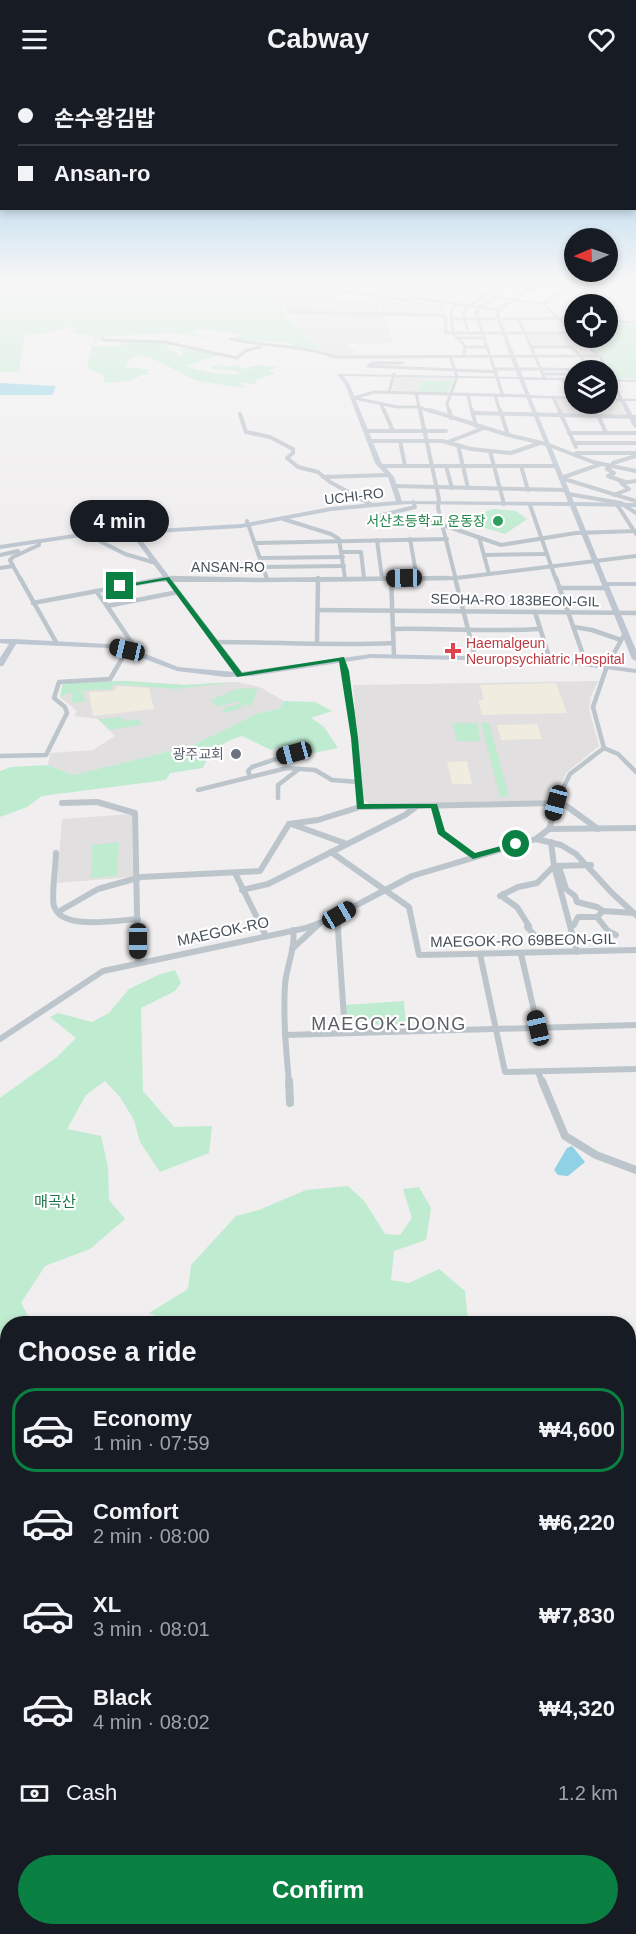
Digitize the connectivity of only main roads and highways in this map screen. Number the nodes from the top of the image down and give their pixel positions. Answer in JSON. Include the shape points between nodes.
{"nodes":[{"id":1,"x":518,"y":369,"type":"edge"},
{"id":2,"x":522,"y":378,"type":"junction"},
{"id":3,"x":564,"y":379,"type":"edge"},
{"id":4,"x":618,"y":380,"type":"edge"},
{"id":5,"x":636,"y":381,"type":"edge"},
{"id":6,"x":528,"y":396,"type":"junction"},
{"id":7,"x":564,"y":398,"type":"edge"},
{"id":8,"x":621,"y":399,"type":"joint"},
{"id":9,"x":636,"y":400,"type":"edge"},
{"id":10,"x":633,"y":417,"type":"edge"},
{"id":11,"x":636,"y":426,"type":"edge"},
{"id":12,"x":399,"y":502,"type":"junction"},
{"id":13,"x":636,"y":503,"type":"edge"},
{"id":14,"x":572,"y":505,"type":"junction"},
{"id":15,"x":132,"y":532,"type":"junction"},
{"id":16,"x":0,"y":548,"type":"edge"},
{"id":17,"x":636,"y":584,"type":"edge"},
{"id":18,"x":606,"y":586,"type":"junction"},
{"id":19,"x":0,"y":641,"type":"edge"},
{"id":20,"x":14,"y":641,"type":"junction"},
{"id":21,"x":633,"y":646,"type":"edge"},
{"id":22,"x":636,"y":659,"type":"edge"},
{"id":23,"x":0,"y":664,"type":"edge"},
{"id":24,"x":636,"y":671,"type":"edge"},
{"id":25,"x":240,"y":675,"type":"junction"}],
"edges":[{"from":1,"to":2,"type":"main road"},
{"from":2,"to":3,"type":"main road"},
{"from":2,"to":6,"type":"main road"},
{"from":2,"to":12,"type":"main road","via":[[422,372],[339,375],[348,383],[369,441],[395,486]]},
{"from":4,"to":5,"type":"main road"},
{"from":6,"to":7,"type":"main road"},
{"from":6,"to":14,"type":"main road"},
{"from":8,"to":9,"type":"main road"},
{"from":8,"to":10,"type":"main road"},
{"from":10,"to":11,"type":"main road"},
{"from":12,"to":14,"type":"main road","name":"UCHI-RO"},
{"from":12,"to":15,"type":"main road","name":"UCHI-RO","via":[[249,523]]},
{"from":13,"to":14,"type":"main road","name":"UCHI-RO"},
{"from":14,"to":18,"type":"main road"},
{"from":15,"to":16,"type":"main road","name":"UCHI-RO"},
{"from":15,"to":25,"type":"main road"},
{"from":17,"to":18,"type":"main road"},
{"from":18,"to":21,"type":"main road","via":[[623,638]]},
{"from":19,"to":20,"type":"main road"},
{"from":20,"to":23,"type":"main road"},
{"from":20,"to":25,"type":"main road","via":[[102,645],[188,672]]},
{"from":21,"to":22,"type":"main road"},
{"from":24,"to":25,"type":"main road","via":[[550,660],[394,656],[342,659]]}]}
